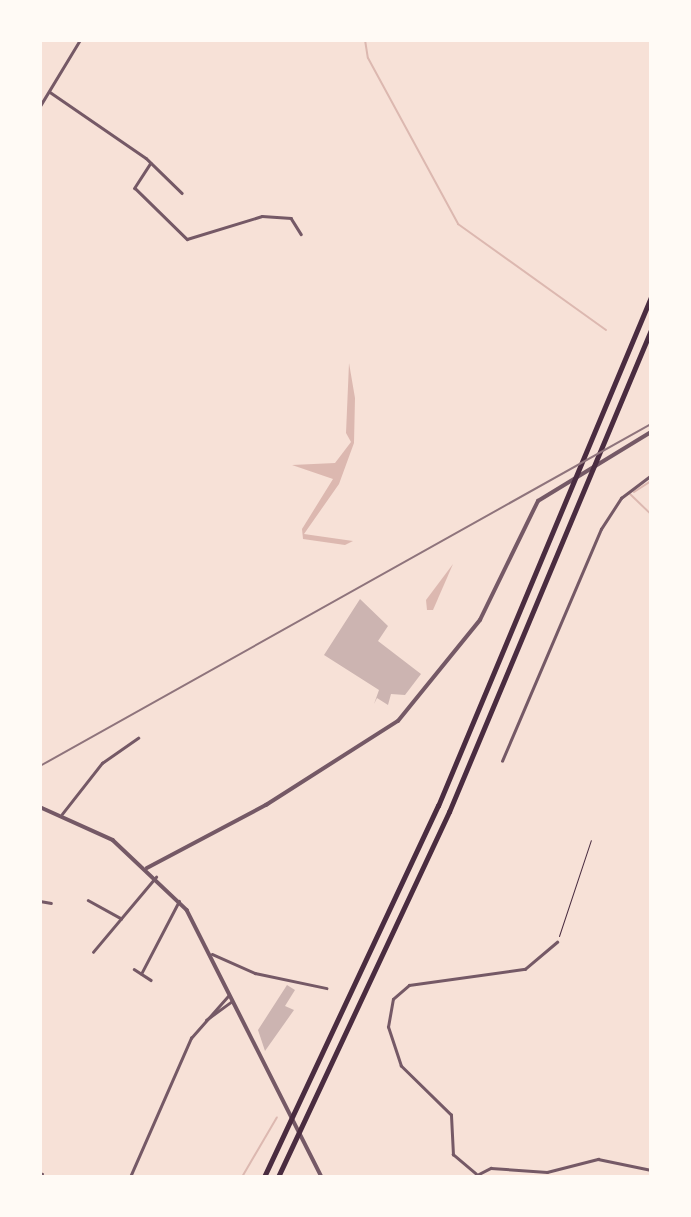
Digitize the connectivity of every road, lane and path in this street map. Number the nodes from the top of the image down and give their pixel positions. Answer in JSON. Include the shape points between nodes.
{"nodes":[{"id":1,"x":80,"y":40,"type":"edge"},
{"id":2,"x":50,"y":92,"type":"junction"},
{"id":3,"x":40,"y":106,"type":"edge"},
{"id":4,"x":150,"y":163,"type":"junction"},
{"id":5,"x":183,"y":193,"type":"dead end"},
{"id":6,"x":301,"y":234,"type":"dead end"},
{"id":7,"x":651,"y":297,"type":"edge"},
{"id":8,"x":651,"y":330,"type":"edge"},
{"id":9,"x":651,"y":432,"type":"edge"},
{"id":10,"x":651,"y":475,"type":"edge"},
{"id":11,"x":138,"y":738,"type":"dead end"},
{"id":12,"x":502,"y":761,"type":"dead end"},
{"id":13,"x":40,"y":807,"type":"edge"},
{"id":14,"x":62,"y":814,"type":"junction"},
{"id":15,"x":591,"y":840,"type":"dead end"},
{"id":16,"x":147,"y":868,"type":"junction"},
{"id":17,"x":156,"y":877,"type":"junction"},
{"id":18,"x":88,"y":900,"type":"dead end"},
{"id":19,"x":40,"y":901,"type":"edge"},
{"id":20,"x":179,"y":901,"type":"junction"},
{"id":21,"x":51,"y":903,"type":"dead end"},
{"id":22,"x":121,"y":918,"type":"junction"},
{"id":23,"x":557,"y":942,"type":"joint"},
{"id":24,"x":93,"y":952,"type":"dead end"},
{"id":25,"x":212,"y":954,"type":"junction"},
{"id":26,"x":134,"y":969,"type":"dead end"},
{"id":27,"x":141,"y":974,"type":"junction"},
{"id":28,"x":151,"y":980,"type":"dead end"},
{"id":29,"x":326,"y":988,"type":"dead end"},
{"id":30,"x":229,"y":995,"type":"junction"},
{"id":31,"x":232,"y":1001,"type":"junction"},
{"id":32,"x":206,"y":1020,"type":"junction"},
{"id":33,"x":651,"y":1170,"type":"edge"},
{"id":34,"x":474,"y":1175,"type":"edge"},
{"id":35,"x":543,"y":1175,"type":"edge"},
{"id":36,"x":130,"y":1177,"type":"edge"},
{"id":37,"x":264,"y":1177,"type":"edge"},
{"id":38,"x":278,"y":1177,"type":"edge"},
{"id":39,"x":322,"y":1177,"type":"edge"}],
"edges":[{"from":1,"to":2,"type":"street"},
{"from":2,"to":3,"type":"street"},
{"from":2,"to":4,"type":"street"},
{"from":4,"to":5,"type":"street"},
{"from":4,"to":6,"type":"street","via":[[135,188],[187,239],[253,217],[291,218]]},
{"from":7,"to":37,"type":"highway","via":[[438,806]]},
{"from":8,"to":38,"type":"highway","via":[[309,1118]]},
{"from":9,"to":16,"type":"street","via":[[538,501],[480,620],[406,713],[266,805]]},
{"from":10,"to":12,"type":"street","via":[[607,516]]},
{"from":11,"to":14,"type":"street","via":[[102,763]]},
{"from":13,"to":14,"type":"street"},
{"from":14,"to":16,"type":"street","via":[[113,840]]},
{"from":15,"to":23,"type":"path"},
{"from":16,"to":17,"type":"street"},
{"from":17,"to":20,"type":"street"},
{"from":17,"to":22,"type":"street"},
{"from":18,"to":22,"type":"street"},
{"from":19,"to":21,"type":"street"},
{"from":20,"to":25,"type":"street"},
{"from":20,"to":27,"type":"street"},
{"from":22,"to":24,"type":"street"},
{"from":23,"to":34,"type":"street","via":[[525,969],[409,985],[393,999],[388,1027],[401,1066],[451,1115],[453,1155]]},
{"from":25,"to":29,"type":"street","via":[[255,973]]},
{"from":25,"to":30,"type":"street"},
{"from":26,"to":27,"type":"street"},
{"from":27,"to":28,"type":"street"},
{"from":30,"to":31,"type":"street"},
{"from":30,"to":32,"type":"street"},
{"from":31,"to":32,"type":"street"},
{"from":31,"to":39,"type":"street"},
{"from":32,"to":36,"type":"street","via":[[191,1038]]},
{"from":33,"to":35,"type":"street","via":[[610,1159]]},
{"from":34,"to":35,"type":"street","via":[[491,1168]]}]}
